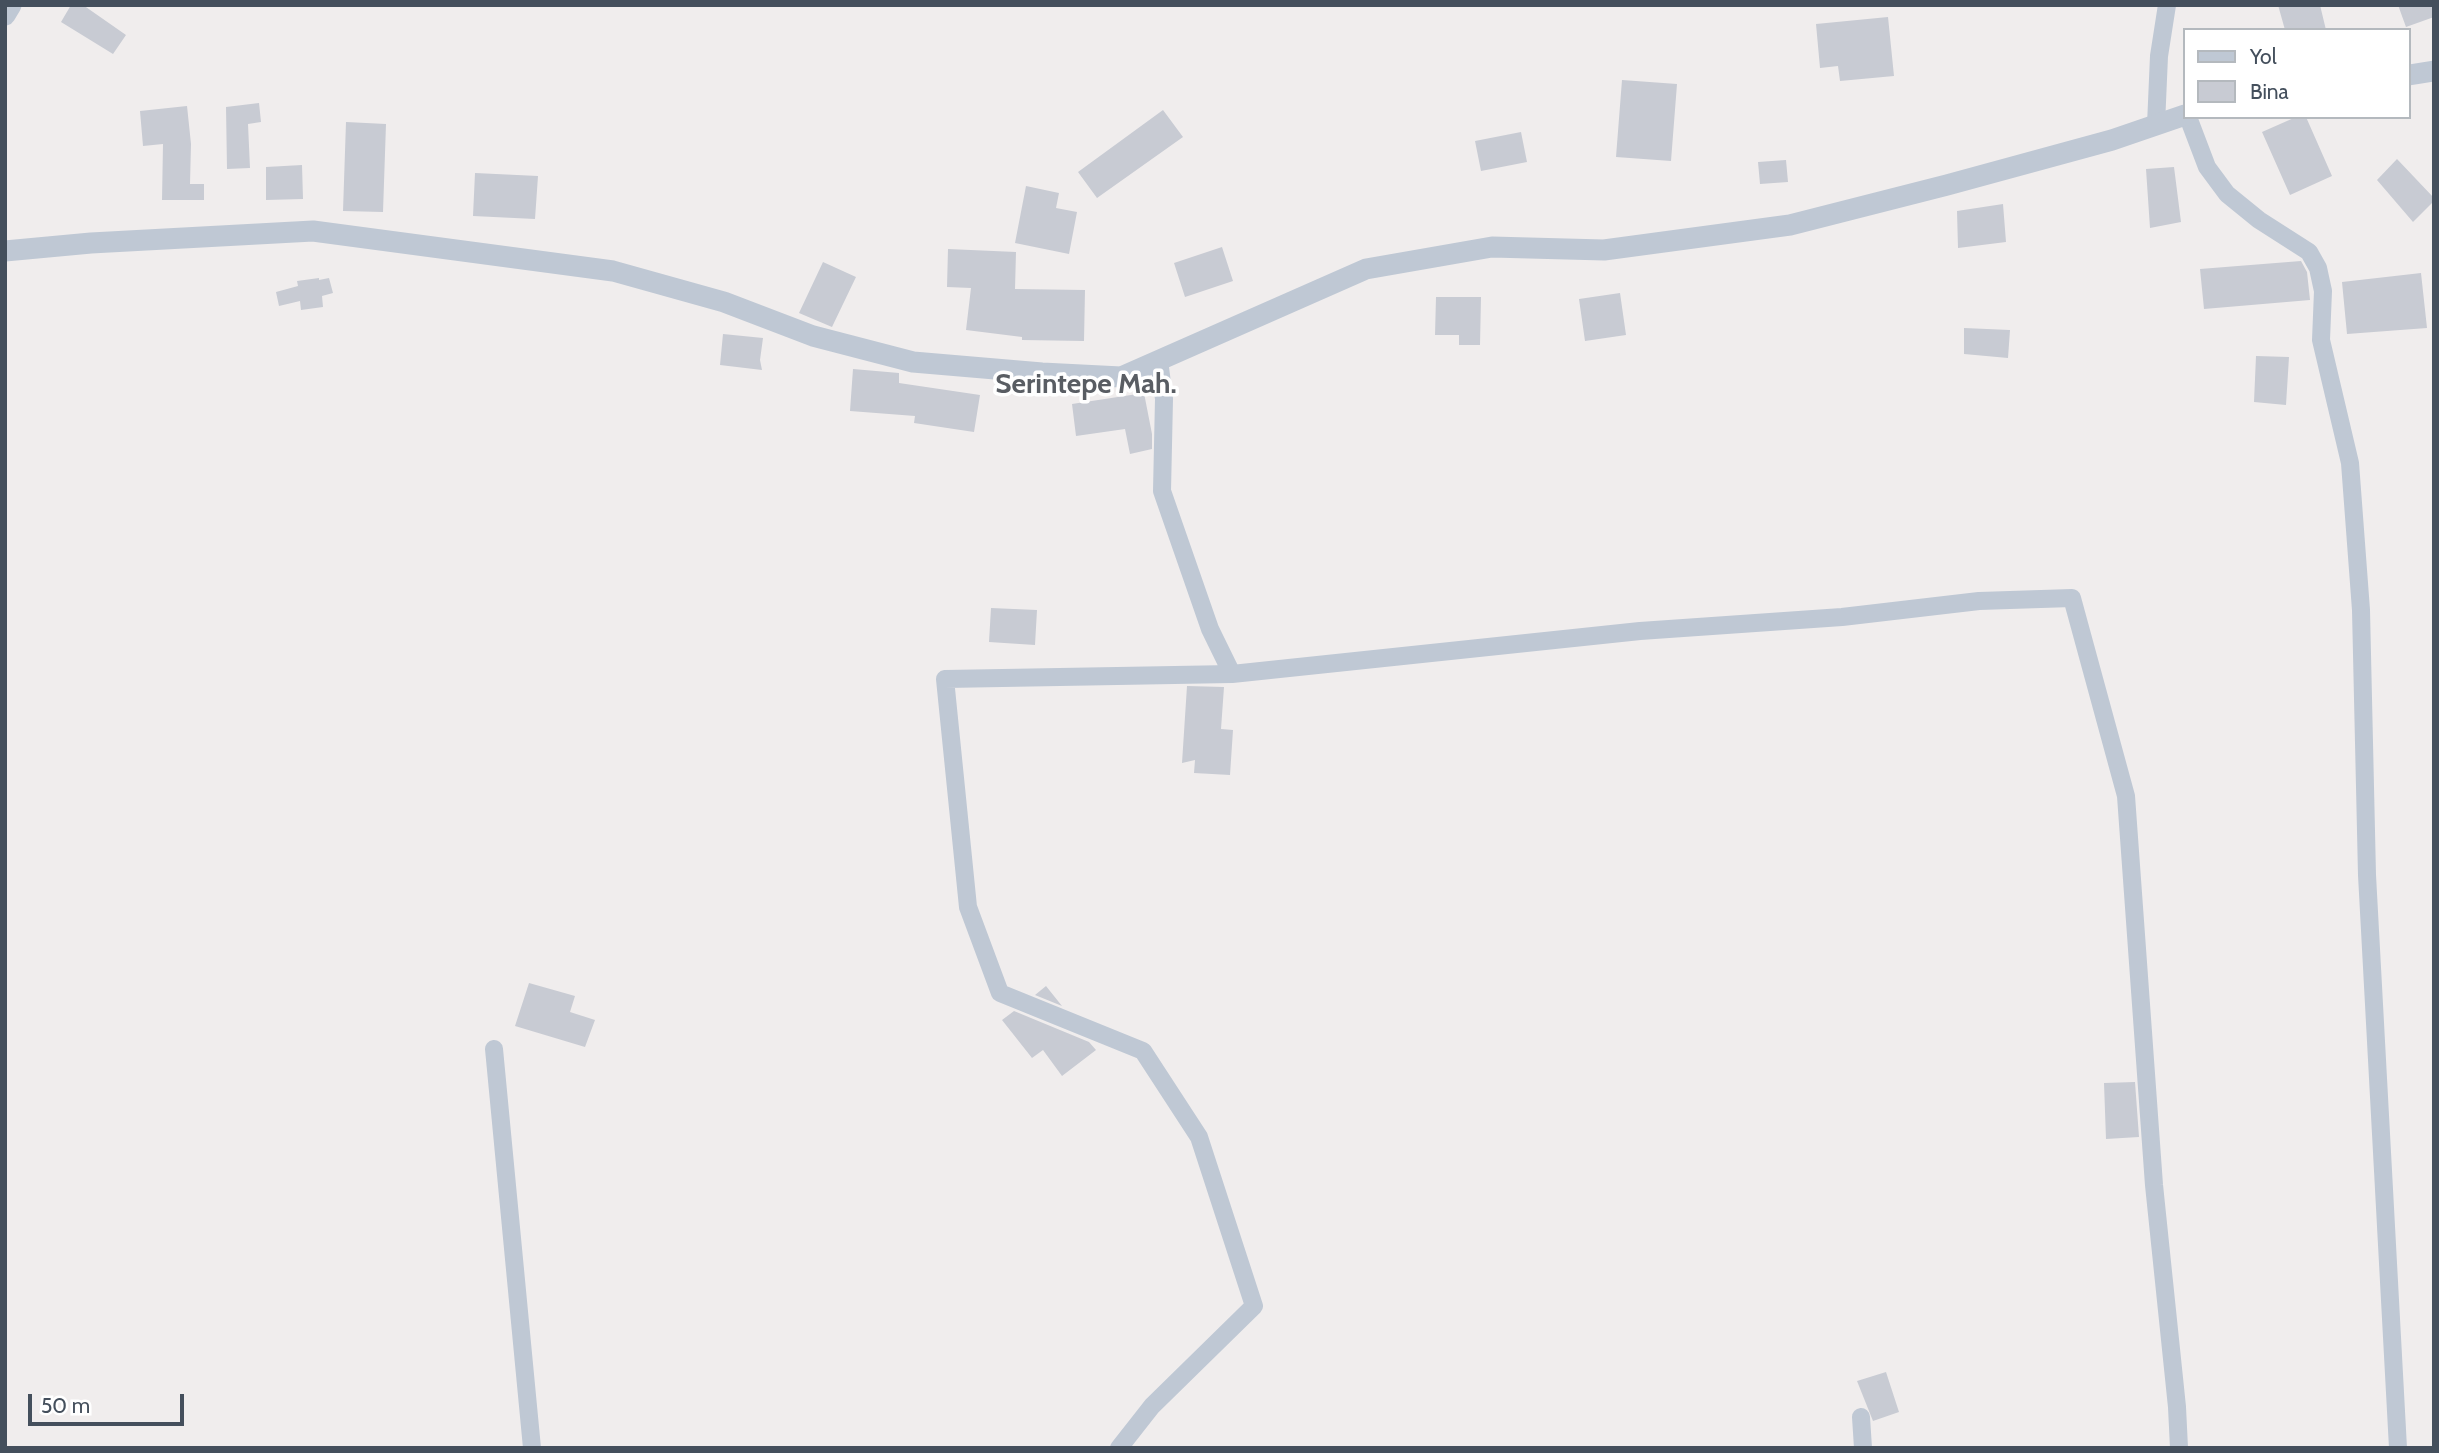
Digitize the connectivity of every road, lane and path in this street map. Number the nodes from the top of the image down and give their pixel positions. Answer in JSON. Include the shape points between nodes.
{"nodes":[{"id":1,"x":11,"y":5,"type":"edge"},
{"id":2,"x":2167,"y":5,"type":"edge"},
{"id":3,"x":5,"y":15,"type":"edge"},
{"id":4,"x":2434,"y":71,"type":"edge"},
{"id":5,"x":2411,"y":75,"type":"edge"},
{"id":6,"x":2184,"y":117,"type":"edge"},
{"id":7,"x":2187,"y":119,"type":"edge"},
{"id":8,"x":2156,"y":125,"type":"junction"},
{"id":9,"x":5,"y":251,"type":"edge"},
{"id":10,"x":1159,"y":360,"type":"junction"},
{"id":11,"x":1232,"y":674,"type":"junction"},
{"id":12,"x":494,"y":1049,"type":"dead end"},
{"id":13,"x":1861,"y":1417,"type":"dead end"},
{"id":14,"x":532,"y":1448,"type":"edge"},
{"id":15,"x":1119,"y":1448,"type":"edge"},
{"id":16,"x":1863,"y":1448,"type":"edge"},
{"id":17,"x":2179,"y":1448,"type":"edge"},
{"id":18,"x":2398,"y":1448,"type":"edge"}],
"edges":[{"from":1,"to":3,"type":"street"},
{"from":2,"to":8,"type":"street"},
{"from":4,"to":5,"type":"street"},
{"from":6,"to":8,"type":"street"},
{"from":7,"to":18,"type":"street","via":[[2207,167],[2227,194],[2309,252],[2323,291],[2321,340],[2350,463],[2361,610],[2367,875]]},
{"from":8,"to":10,"type":"street","via":[[1790,225],[1604,250],[1493,247],[1366,269]]},
{"from":9,"to":10,"type":"street","via":[[313,231],[612,271],[724,302],[813,336],[913,362],[1121,377]]},
{"from":10,"to":11,"type":"street","via":[[1164,399],[1162,491],[1210,629]]},
{"from":11,"to":15,"type":"street","via":[[945,679],[968,907],[1000,993],[1143,1051],[1199,1137],[1254,1306],[1153,1406]]},
{"from":11,"to":17,"type":"street","via":[[1640,631],[1842,617],[1979,601],[2071,598],[2126,796],[2154,1185]]},
{"from":12,"to":14,"type":"street"},
{"from":13,"to":16,"type":"street"}]}
